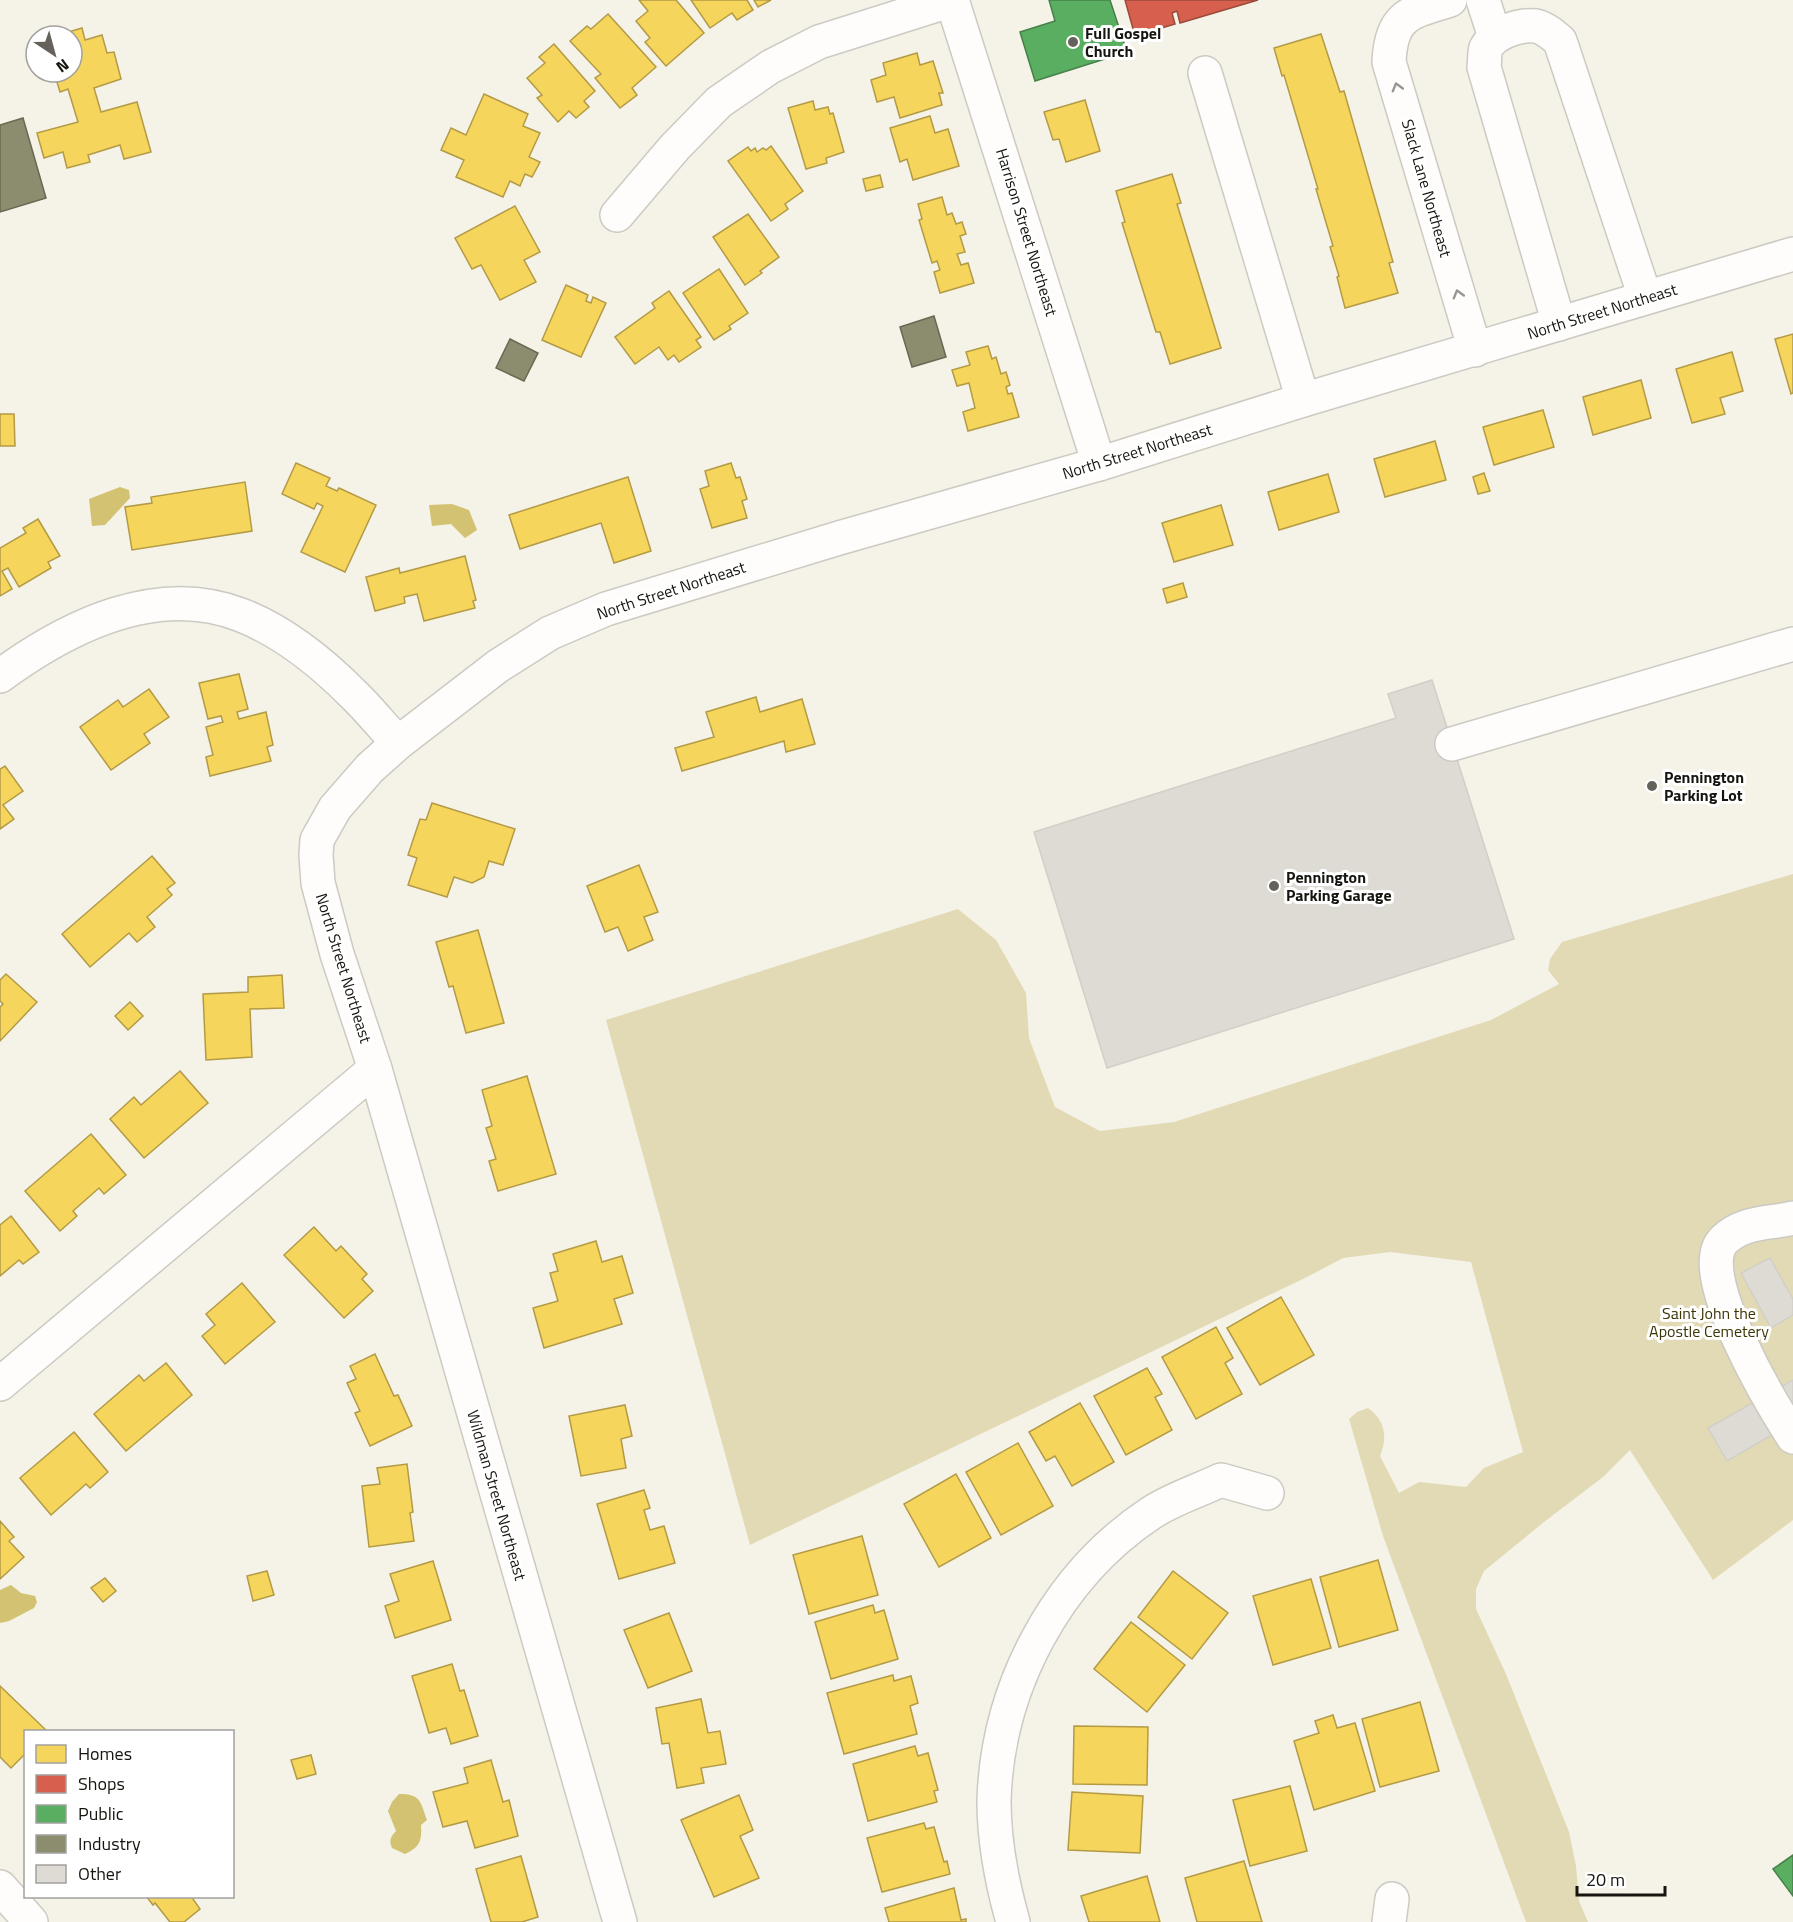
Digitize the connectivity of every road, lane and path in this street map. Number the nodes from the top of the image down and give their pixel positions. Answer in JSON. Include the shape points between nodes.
{"nodes":[{"id":1,"x":952,"y":0,"type":"edge"},
{"id":2,"x":1450,"y":0,"type":"edge"},
{"id":3,"x":1483,"y":0,"type":"edge"},
{"id":4,"x":1495,"y":37,"type":"junction"},
{"id":5,"x":1205,"y":73,"type":"dead end"},
{"id":6,"x":617,"y":215,"type":"dead end"},
{"id":7,"x":1793,"y":254,"type":"edge"},
{"id":8,"x":1645,"y":297,"type":"junction"},
{"id":9,"x":1559,"y":324,"type":"junction"},
{"id":10,"x":1475,"y":350,"type":"junction"},
{"id":11,"x":1303,"y":400,"type":"junction"},
{"id":12,"x":1099,"y":464,"type":"junction"},
{"id":13,"x":1793,"y":644,"type":"edge"},
{"id":14,"x":0,"y":676,"type":"edge"},
{"id":15,"x":398,"y":743,"type":"junction"},
{"id":16,"x":1452,"y":744,"type":"dead end"},
{"id":17,"x":375,"y":1069,"type":"junction"},
{"id":18,"x":1793,"y":1218,"type":"edge"},
{"id":19,"x":0,"y":1384,"type":"edge"},
{"id":20,"x":1793,"y":1437,"type":"edge"},
{"id":21,"x":1267,"y":1493,"type":"dead end"},
{"id":22,"x":3,"y":1896,"type":"edge"},
{"id":23,"x":32,"y":1922,"type":"edge"},
{"id":24,"x":620,"y":1922,"type":"edge"},
{"id":25,"x":1013,"y":1922,"type":"edge"}],
"edges":[{"from":1,"to":6,"type":"street","via":[[819,42],[770,67],[719,102]]},
{"from":1,"to":12,"type":"street","name":"Harrison Street Northeast"},
{"from":10,"to":2,"type":"street","name":"Slack Lane Northeast","one_way":true,"via":[[1389,62],[1397,27],[1406,15]]},
{"from":3,"to":4,"type":"street"},
{"from":4,"to":8,"type":"street","via":[[1536,26],[1560,40]]},
{"from":4,"to":9,"type":"street","via":[[1486,50],[1484,67]]},
{"from":5,"to":11,"type":"street"},
{"from":7,"to":8,"type":"street","name":"North Street Northeast"},
{"from":8,"to":9,"type":"street","name":"North Street Northeast"},
{"from":9,"to":10,"type":"street","name":"North Street Northeast"},
{"from":10,"to":11,"type":"street","name":"North Street Northeast"},
{"from":11,"to":12,"type":"street","name":"North Street Northeast"},
{"from":12,"to":15,"type":"street","name":"North Street Northeast","via":[[606,609],[550,633],[498,666]]},
{"from":13,"to":16,"type":"street"},
{"from":14,"to":15,"type":"street","via":[[60,637],[108,616],[149,606],[211,606],[267,628],[309,655],[352,693]]},
{"from":15,"to":17,"type":"street","name":"North Street Northeast","via":[[335,808],[317,840],[318,883]]},
{"from":17,"to":19,"type":"street"},
{"from":17,"to":24,"type":"street","name":"Wildman Street Northeast"},
{"from":18,"to":20,"type":"street","via":[[1742,1227],[1721,1242],[1717,1253],[1720,1289],[1730,1319]]},
{"from":21,"to":25,"type":"street","via":[[1221,1480],[1152,1512],[1115,1540],[1051,1615],[1026,1659],[999,1750],[994,1802],[997,1852]]},
{"from":22,"to":23,"type":"street"}]}
